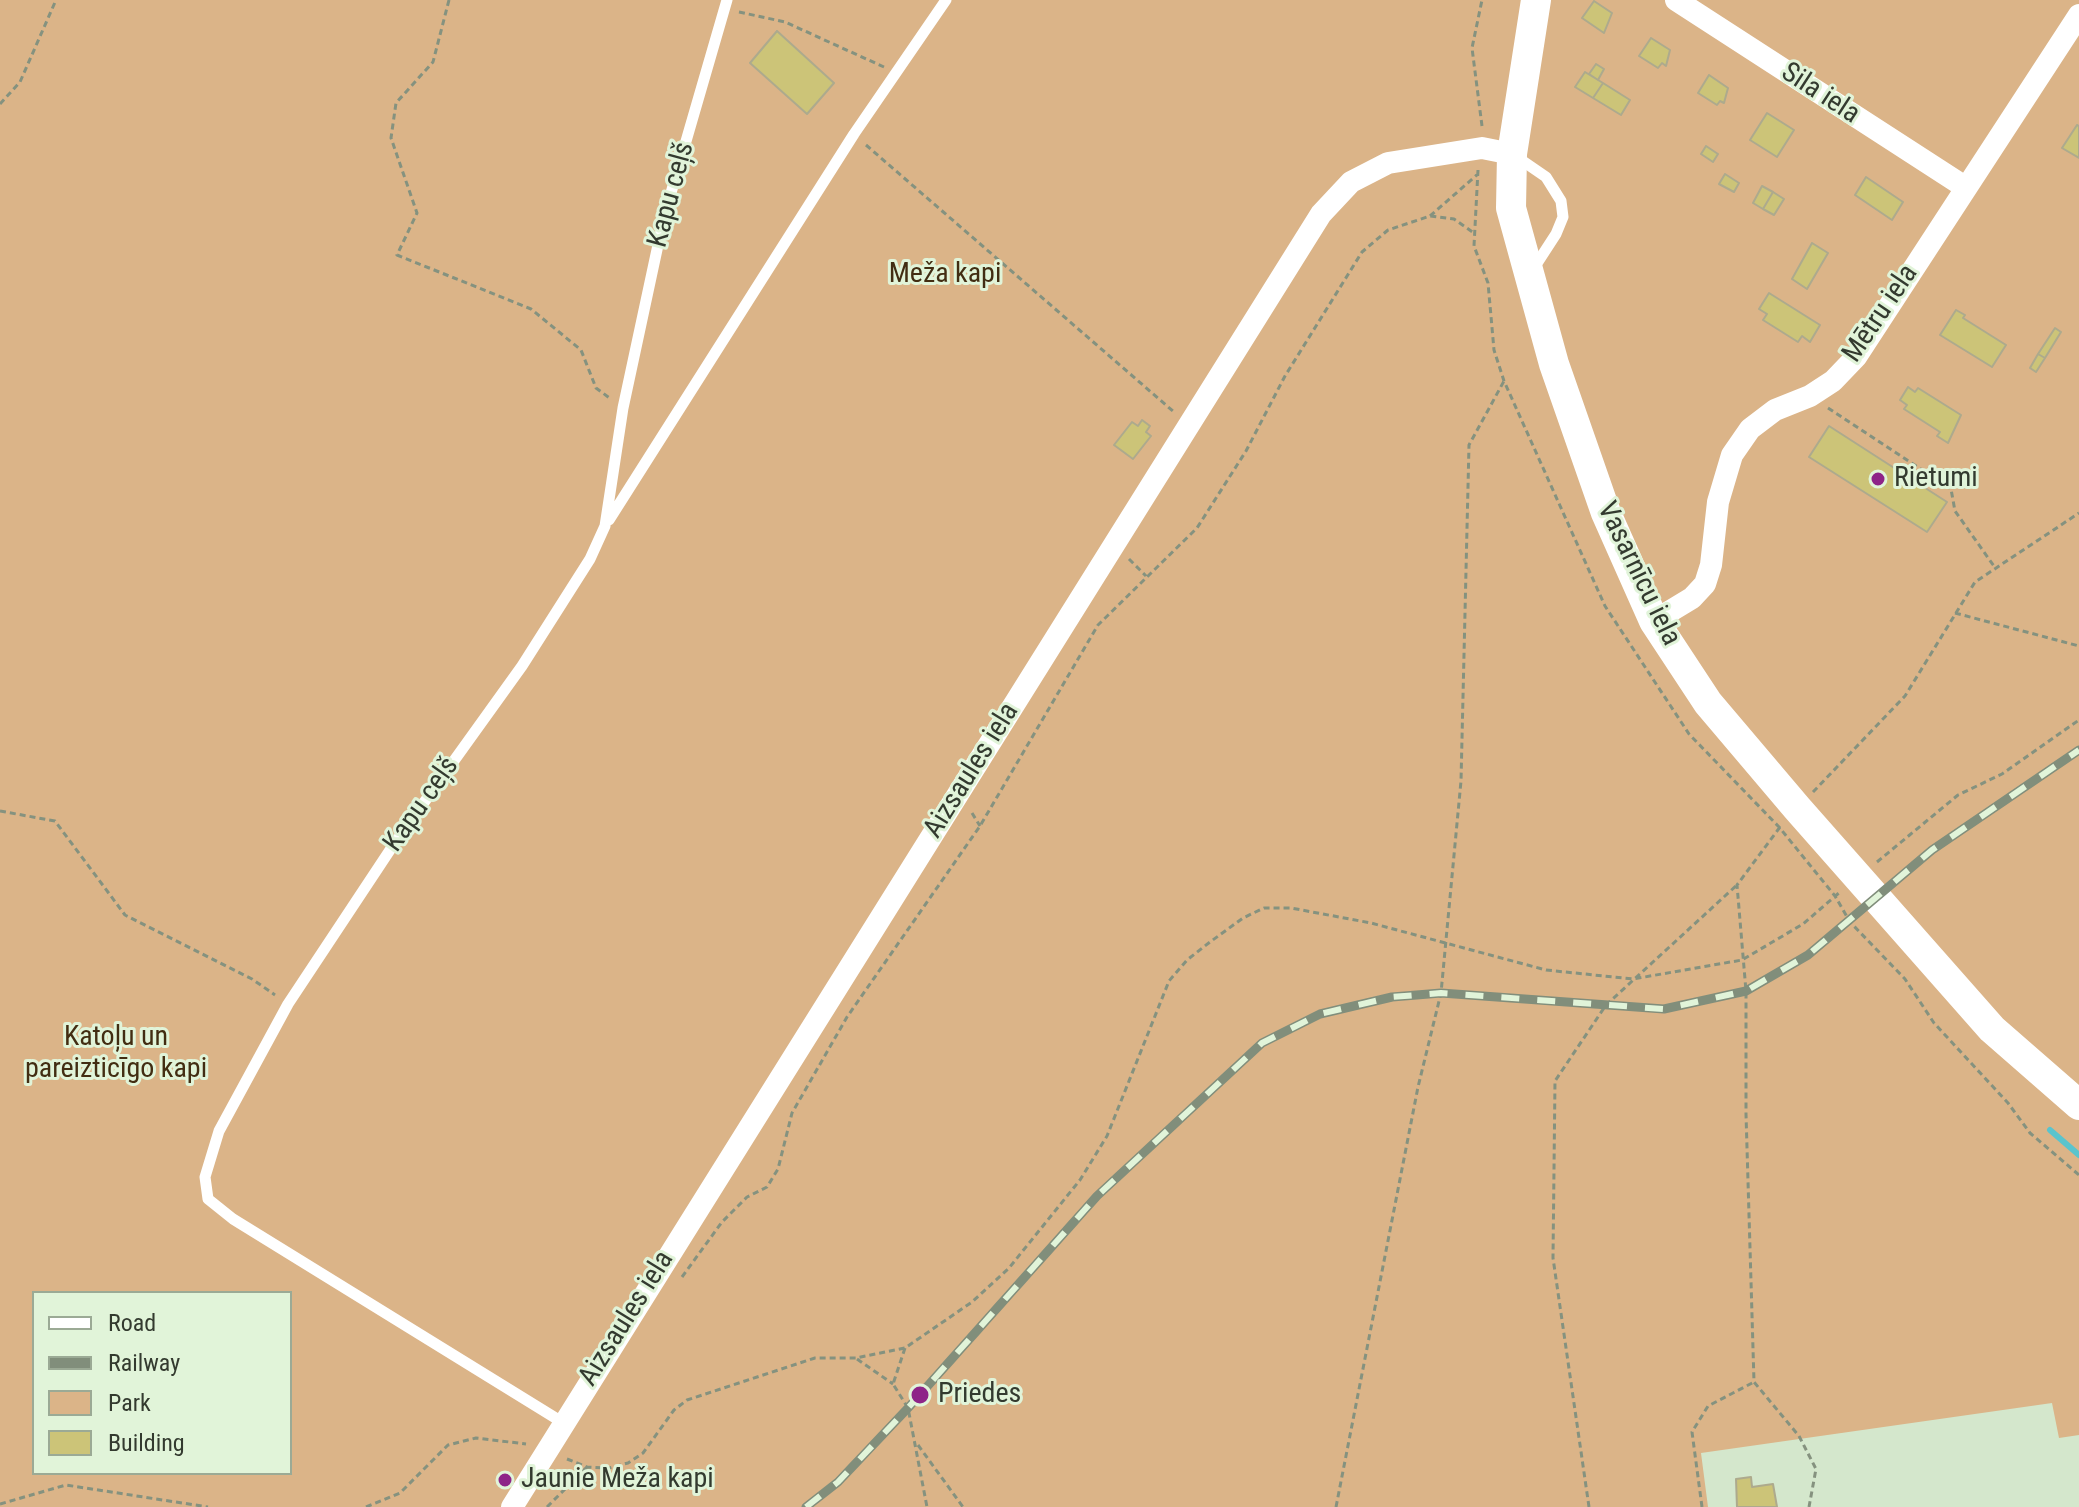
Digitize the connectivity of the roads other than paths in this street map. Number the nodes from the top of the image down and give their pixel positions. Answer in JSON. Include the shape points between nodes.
{"nodes":[{"id":1,"x":946,"y":0,"type":"edge"},
{"id":2,"x":1536,"y":0,"type":"edge"},
{"id":3,"x":1676,"y":0,"type":"edge"},
{"id":4,"x":725,"y":4,"type":"edge"},
{"id":5,"x":2079,"y":15,"type":"edge"},
{"id":6,"x":1512,"y":154,"type":"junction"},
{"id":7,"x":1965,"y":187,"type":"junction"},
{"id":8,"x":1529,"y":275,"type":"junction"},
{"id":9,"x":605,"y":526,"type":"junction"},
{"id":10,"x":1654,"y":621,"type":"junction"},
{"id":11,"x":2079,"y":1105,"type":"edge"},
{"id":12,"x":562,"y":1422,"type":"junction"},
{"id":13,"x":512,"y":1507,"type":"edge"}],
"edges":[{"from":1,"to":9,"type":"lane","via":[[854,134]]},
{"from":2,"to":6,"type":"street","name":"Vasarnīcu iela"},
{"from":3,"to":7,"type":"street","name":"Sila iela"},
{"from":4,"to":9,"type":"lane","name":"Kapu ceļš","via":[[664,217],[623,408]]},
{"from":5,"to":7,"type":"street","name":"Mētru iela"},
{"from":6,"to":8,"type":"street","name":"Vasarnīcu iela","via":[[1511,208]]},
{"from":6,"to":8,"type":"lane","via":[[1546,177],[1561,201],[1563,217],[1556,234]]},
{"from":6,"to":12,"type":"street","name":"Aizsaules iela","via":[[1482,148],[1388,163],[1351,182],[1321,214]]},
{"from":7,"to":10,"type":"street","name":"Mētru iela","via":[[1856,357],[1833,381],[1750,429],[1732,455],[1718,502],[1705,584]]},
{"from":8,"to":10,"type":"street","name":"Vasarnīcu iela","via":[[1606,513]]},
{"from":9,"to":12,"type":"lane","name":"Kapu ceļš","via":[[522,666],[288,1004],[219,1131],[205,1177],[208,1199],[233,1219]]},
{"from":10,"to":11,"type":"street","name":"Vasarnīcu iela","via":[[1708,703],[1797,808],[1992,1029]]},
{"from":12,"to":13,"type":"street","name":"Aizsaules iela"}]}
